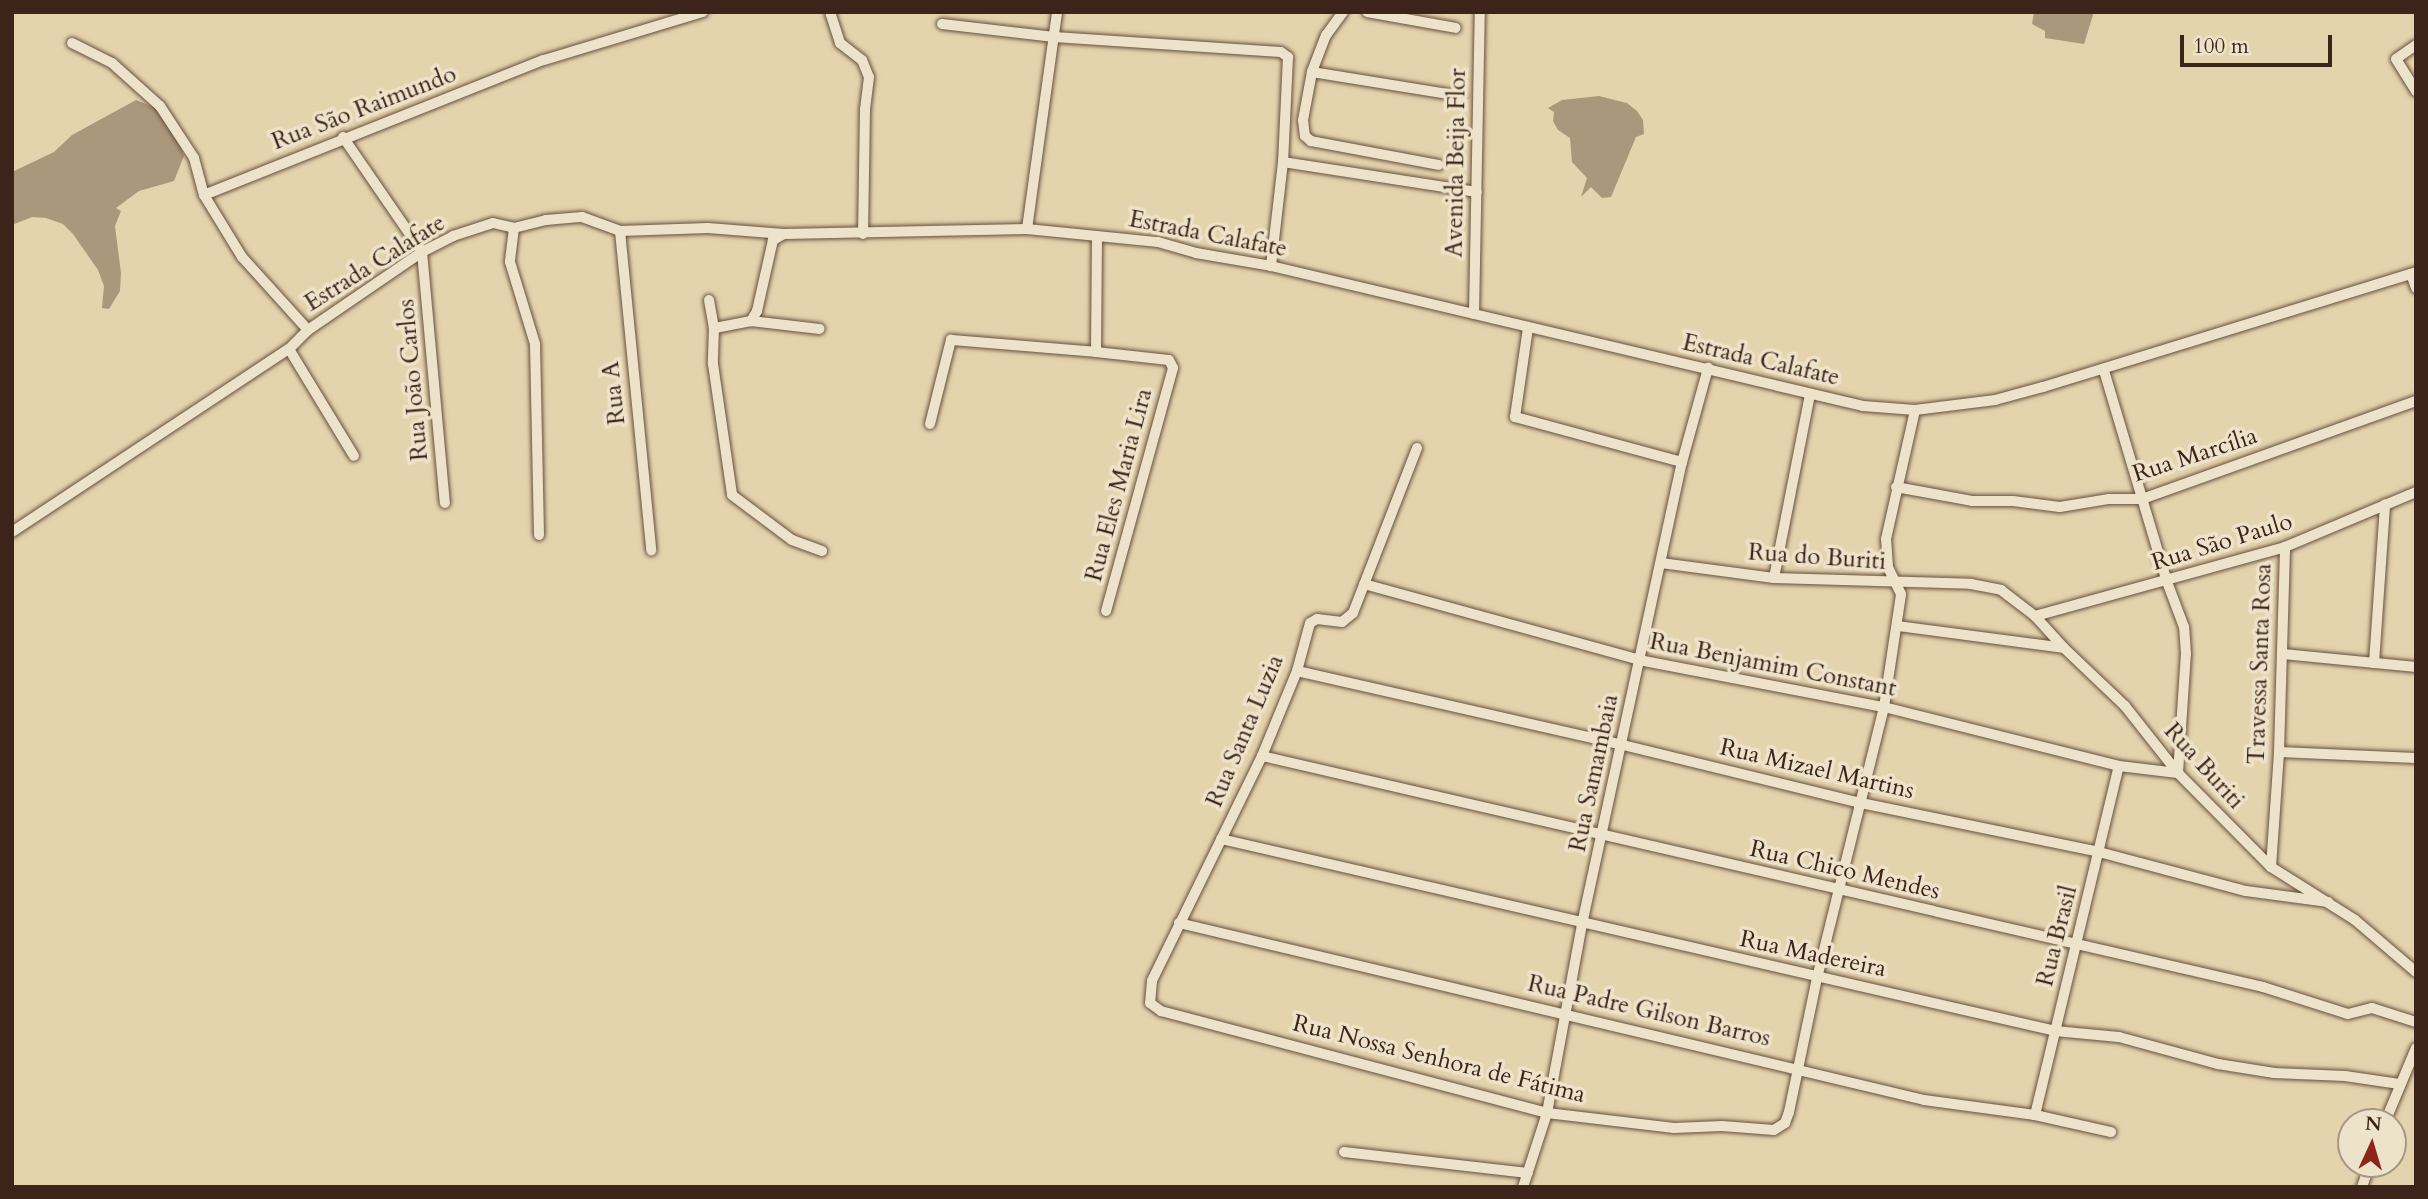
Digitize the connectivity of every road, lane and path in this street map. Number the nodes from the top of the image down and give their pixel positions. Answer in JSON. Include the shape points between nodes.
{"nodes":[{"id":1,"x":703,"y":12,"type":"edge"},
{"id":2,"x":830,"y":12,"type":"edge"},
{"id":3,"x":1057,"y":12,"type":"edge"},
{"id":4,"x":1343,"y":12,"type":"edge"},
{"id":5,"x":1367,"y":12,"type":"edge"},
{"id":6,"x":1480,"y":12,"type":"edge"},
{"id":7,"x":942,"y":24,"type":"dead end"},
{"id":8,"x":1456,"y":28,"type":"dead end"},
{"id":9,"x":1054,"y":37,"type":"junction"},
{"id":10,"x":72,"y":43,"type":"dead end"},
{"id":11,"x":2416,"y":45,"type":"edge"},
{"id":12,"x":1312,"y":72,"type":"junction"},
{"id":13,"x":2416,"y":91,"type":"edge"},
{"id":14,"x":1461,"y":96,"type":"dead end"},
{"id":15,"x":343,"y":137,"type":"junction"},
{"id":16,"x":1374,"y":153,"type":"junction"},
{"id":17,"x":1283,"y":162,"type":"junction"},
{"id":18,"x":1439,"y":164,"type":"dead end"},
{"id":19,"x":1369,"y":176,"type":"junction"},
{"id":20,"x":1477,"y":192,"type":"junction"},
{"id":21,"x":204,"y":195,"type":"junction"},
{"id":22,"x":514,"y":228,"type":"junction"},
{"id":23,"x":1027,"y":229,"type":"junction"},
{"id":24,"x":620,"y":231,"type":"junction"},
{"id":25,"x":783,"y":234,"type":"junction"},
{"id":26,"x":863,"y":234,"type":"junction"},
{"id":27,"x":1097,"y":236,"type":"junction"},
{"id":28,"x":422,"y":252,"type":"junction"},
{"id":29,"x":1270,"y":267,"type":"junction"},
{"id":30,"x":2413,"y":273,"type":"edge"},
{"id":31,"x":2416,"y":288,"type":"edge"},
{"id":32,"x":709,"y":300,"type":"dead end"},
{"id":33,"x":1474,"y":314,"type":"junction"},
{"id":34,"x":751,"y":321,"type":"junction"},
{"id":35,"x":714,"y":328,"type":"junction"},
{"id":36,"x":1528,"y":328,"type":"junction"},
{"id":37,"x":820,"y":329,"type":"dead end"},
{"id":38,"x":308,"y":330,"type":"junction"},
{"id":39,"x":289,"y":349,"type":"junction"},
{"id":40,"x":1096,"y":352,"type":"junction"},
{"id":41,"x":1707,"y":368,"type":"junction"},
{"id":42,"x":2104,"y":370,"type":"junction"},
{"id":43,"x":1810,"y":394,"type":"junction"},
{"id":44,"x":2416,"y":401,"type":"edge"},
{"id":45,"x":1915,"y":410,"type":"junction"},
{"id":46,"x":930,"y":424,"type":"dead end"},
{"id":47,"x":1417,"y":448,"type":"dead end"},
{"id":48,"x":354,"y":456,"type":"dead end"},
{"id":49,"x":1682,"y":462,"type":"junction"},
{"id":50,"x":1896,"y":487,"type":"junction"},
{"id":51,"x":2416,"y":492,"type":"edge"},
{"id":52,"x":2142,"y":499,"type":"junction"},
{"id":53,"x":445,"y":503,"type":"dead end"},
{"id":54,"x":2385,"y":505,"type":"junction"},
{"id":55,"x":12,"y":532,"type":"edge"},
{"id":56,"x":539,"y":535,"type":"dead end"},
{"id":57,"x":2285,"y":547,"type":"junction"},
{"id":58,"x":651,"y":550,"type":"dead end"},
{"id":59,"x":822,"y":551,"type":"dead end"},
{"id":60,"x":1661,"y":563,"type":"junction"},
{"id":61,"x":1774,"y":578,"type":"junction"},
{"id":62,"x":2167,"y":582,"type":"junction"},
{"id":63,"x":1894,"y":583,"type":"junction"},
{"id":64,"x":1364,"y":584,"type":"junction"},
{"id":65,"x":1970,"y":584,"type":"joint"},
{"id":66,"x":1106,"y":611,"type":"dead end"},
{"id":67,"x":2035,"y":617,"type":"junction"},
{"id":68,"x":1898,"y":626,"type":"junction"},
{"id":69,"x":2064,"y":648,"type":"junction"},
{"id":70,"x":2283,"y":654,"type":"junction"},
{"id":71,"x":1639,"y":660,"type":"junction"},
{"id":72,"x":2374,"y":663,"type":"junction"},
{"id":73,"x":2416,"y":667,"type":"edge"},
{"id":74,"x":1297,"y":671,"type":"junction"},
{"id":75,"x":1884,"y":707,"type":"junction"},
{"id":76,"x":1623,"y":745,"type":"junction"},
{"id":77,"x":2279,"y":752,"type":"junction"},
{"id":78,"x":1262,"y":756,"type":"junction"},
{"id":79,"x":2416,"y":758,"type":"edge"},
{"id":80,"x":2119,"y":766,"type":"junction"},
{"id":81,"x":2178,"y":773,"type":"junction"},
{"id":82,"x":1861,"y":803,"type":"junction"},
{"id":83,"x":1602,"y":835,"type":"junction"},
{"id":84,"x":1221,"y":839,"type":"junction"},
{"id":85,"x":2099,"y":852,"type":"junction"},
{"id":86,"x":2271,"y":867,"type":"junction"},
{"id":87,"x":1840,"y":890,"type":"junction"},
{"id":88,"x":2328,"y":902,"type":"junction"},
{"id":89,"x":1180,"y":923,"type":"junction"},
{"id":90,"x":1582,"y":924,"type":"junction"},
{"id":91,"x":2077,"y":945,"type":"junction"},
{"id":92,"x":2416,"y":972,"type":"edge"},
{"id":93,"x":1817,"y":978,"type":"junction"},
{"id":94,"x":1152,"y":981,"type":"joint"},
{"id":95,"x":1566,"y":1012,"type":"junction"},
{"id":96,"x":2416,"y":1022,"type":"edge"},
{"id":97,"x":2055,"y":1031,"type":"junction"},
{"id":98,"x":2416,"y":1048,"type":"edge"},
{"id":99,"x":1798,"y":1068,"type":"junction"},
{"id":100,"x":2399,"y":1084,"type":"junction"},
{"id":101,"x":2390,"y":1108,"type":"edge"},
{"id":102,"x":1547,"y":1113,"type":"junction"},
{"id":103,"x":2035,"y":1115,"type":"junction"},
{"id":104,"x":2111,"y":1132,"type":"dead end"},
{"id":105,"x":1344,"y":1152,"type":"dead end"},
{"id":106,"x":1528,"y":1173,"type":"junction"},
{"id":107,"x":1523,"y":1187,"type":"edge"}],
"edges":[{"from":1,"to":15,"type":"street","name":"Rua São Raimundo","via":[[544,60]]},
{"from":2,"to":26,"type":"street","via":[[840,43],[862,60],[869,77],[864,109]]},
{"from":3,"to":9,"type":"street"},
{"from":4,"to":12,"type":"street","via":[[1326,35]]},
{"from":5,"to":8,"type":"street"},
{"from":6,"to":20,"type":"street","name":"Avenida Beija Flor"},
{"from":7,"to":9,"type":"street"},
{"from":9,"to":17,"type":"street","via":[[1281,52],[1288,57]]},
{"from":9,"to":23,"type":"street"},
{"from":10,"to":21,"type":"street","via":[[113,63],[160,106],[194,158]]},
{"from":11,"to":13,"type":"street","via":[[2396,59]]},
{"from":12,"to":14,"type":"street"},
{"from":12,"to":16,"type":"street","via":[[1303,120],[1305,136]]},
{"from":15,"to":21,"type":"street","name":"Rua São Raimundo"},
{"from":15,"to":28,"type":"street"},
{"from":16,"to":18,"type":"street"},
{"from":16,"to":19,"type":"street"},
{"from":17,"to":19,"type":"street"},
{"from":17,"to":29,"type":"street"},
{"from":19,"to":20,"type":"street"},
{"from":20,"to":33,"type":"street","name":"Avenida Beija Flor"},
{"from":21,"to":38,"type":"street","via":[[242,257]]},
{"from":22,"to":24,"type":"street","name":"Estrada Calafate","via":[[582,217]]},
{"from":22,"to":28,"type":"street","name":"Estrada Calafate","via":[[494,223]]},
{"from":22,"to":56,"type":"street","via":[[510,262],[535,344]]},
{"from":23,"to":26,"type":"street","name":"Estrada Calafate"},
{"from":23,"to":27,"type":"street","name":"Estrada Calafate"},
{"from":24,"to":25,"type":"street","name":"Estrada Calafate","via":[[709,228]]},
{"from":24,"to":58,"type":"street","name":"Rua A"},
{"from":25,"to":26,"type":"street","name":"Estrada Calafate"},
{"from":25,"to":34,"type":"street","via":[[773,240]]},
{"from":27,"to":29,"type":"street","name":"Estrada Calafate","via":[[1158,242]]},
{"from":27,"to":40,"type":"street"},
{"from":28,"to":38,"type":"street","name":"Estrada Calafate"},
{"from":28,"to":53,"type":"street","name":"Rua João Carlos"},
{"from":29,"to":33,"type":"street","name":"Estrada Calafate"},
{"from":30,"to":31,"type":"street"},
{"from":30,"to":42,"type":"street","name":"Estrada Calafate"},
{"from":32,"to":35,"type":"street"},
{"from":33,"to":36,"type":"street","name":"Estrada Calafate"},
{"from":34,"to":35,"type":"street"},
{"from":34,"to":37,"type":"street"},
{"from":35,"to":59,"type":"street","via":[[713,364],[732,495],[793,540]]},
{"from":36,"to":41,"type":"street","name":"Estrada Calafate"},
{"from":36,"to":49,"type":"street","via":[[1515,417]]},
{"from":38,"to":39,"type":"street","name":"Estrada Calafate"},
{"from":39,"to":48,"type":"street"},
{"from":39,"to":55,"type":"street","name":"Estrada Calafate"},
{"from":40,"to":46,"type":"street","via":[[954,338],[947,350]]},
{"from":40,"to":66,"type":"street","name":"Rua Eles Maria Lira","via":[[1169,360],[1172,370]]},
{"from":41,"to":43,"type":"street","name":"Estrada Calafate"},
{"from":41,"to":49,"type":"street","name":"Rua Samambaia"},
{"from":42,"to":45,"type":"street","name":"Estrada Calafate","via":[[1995,400]]},
{"from":42,"to":52,"type":"street"},
{"from":43,"to":45,"type":"street","name":"Estrada Calafate","via":[[1863,406]]},
{"from":43,"to":61,"type":"street"},
{"from":44,"to":52,"type":"street","name":"Rua Marcília"},
{"from":45,"to":50,"type":"street"},
{"from":47,"to":64,"type":"street","name":"Rua Santa Luzia"},
{"from":49,"to":60,"type":"street","name":"Rua Samambaia"},
{"from":50,"to":52,"type":"street","name":"Rua Marcília","via":[[1972,501],[2060,507]]},
{"from":50,"to":63,"type":"street","via":[[1886,539]]},
{"from":51,"to":54,"type":"street","name":"Rua São Paulo"},
{"from":52,"to":62,"type":"street"},
{"from":54,"to":57,"type":"street","name":"Rua São Paulo"},
{"from":54,"to":72,"type":"street"},
{"from":57,"to":62,"type":"street","name":"Rua São Paulo"},
{"from":57,"to":70,"type":"street","name":"Travessa Santa Rosa"},
{"from":60,"to":61,"type":"street","name":"Rua do Buriti"},
{"from":60,"to":71,"type":"street","name":"Rua Samambaia"},
{"from":61,"to":63,"type":"street","name":"Rua do Buriti"},
{"from":62,"to":67,"type":"street","name":"Rua São Paulo"},
{"from":62,"to":81,"type":"street","via":[[2185,641]]},
{"from":63,"to":65,"type":"street","name":"Rua do Buriti"},
{"from":63,"to":68,"type":"street","via":[[1901,594]]},
{"from":64,"to":71,"type":"street","name":"Rua Benjamim Constant"},
{"from":64,"to":74,"type":"street","name":"Rua Santa Luzia","via":[[1346,620],[1310,623]]},
{"from":65,"to":67,"type":"street","name":"Rua Buriti","via":[[2001,590]]},
{"from":67,"to":69,"type":"street","name":"Rua Buriti"},
{"from":68,"to":69,"type":"street"},
{"from":68,"to":75,"type":"street"},
{"from":69,"to":81,"type":"street","name":"Rua Buriti","via":[[2125,706]]},
{"from":70,"to":72,"type":"street"},
{"from":70,"to":77,"type":"street","name":"Travessa Santa Rosa"},
{"from":71,"to":75,"type":"street","name":"Rua Benjamim Constant"},
{"from":71,"to":76,"type":"street","name":"Rua Samambaia"},
{"from":72,"to":73,"type":"street"},
{"from":74,"to":76,"type":"street","name":"Rua Mizael Martins"},
{"from":74,"to":78,"type":"street","name":"Rua Santa Luzia"},
{"from":75,"to":80,"type":"street","name":"Rua Benjamim Constant"},
{"from":75,"to":82,"type":"street"},
{"from":76,"to":82,"type":"street","name":"Rua Mizael Martins"},
{"from":76,"to":83,"type":"street","name":"Rua Samambaia"},
{"from":77,"to":79,"type":"street"},
{"from":77,"to":86,"type":"street","name":"Travessa Santa Rosa"},
{"from":78,"to":83,"type":"street","name":"Rua Chico Mendes"},
{"from":78,"to":84,"type":"street","name":"Rua Santa Luzia"},
{"from":80,"to":81,"type":"street","name":"Rua Benjamim Constant"},
{"from":80,"to":85,"type":"street","name":"Rua Brasil"},
{"from":81,"to":86,"type":"street","name":"Rua Buriti"},
{"from":82,"to":85,"type":"street","name":"Rua Mizael Martins"},
{"from":82,"to":87,"type":"street"},
{"from":83,"to":87,"type":"street","name":"Rua Chico Mendes"},
{"from":83,"to":90,"type":"street","name":"Rua Samambaia"},
{"from":84,"to":89,"type":"street","name":"Rua Santa Luzia"},
{"from":84,"to":90,"type":"street","name":"Rua Madereira"},
{"from":85,"to":88,"type":"street","name":"Rua Mizael Martins","via":[[2246,891]]},
{"from":85,"to":91,"type":"street","name":"Rua Brasil"},
{"from":86,"to":88,"type":"street","name":"Rua Buriti"},
{"from":87,"to":91,"type":"street","name":"Rua Chico Mendes"},
{"from":87,"to":93,"type":"street"},
{"from":88,"to":92,"type":"street","name":"Rua Buriti"},
{"from":89,"to":94,"type":"street","name":"Rua Santa Luzia"},
{"from":89,"to":95,"type":"street","name":"Rua Padre Gilson Barros"},
{"from":90,"to":93,"type":"street","name":"Rua Madereira"},
{"from":90,"to":95,"type":"street","name":"Rua Samambaia"},
{"from":91,"to":96,"type":"street","name":"Rua Chico Mendes","via":[[2263,987],[2348,1014],[2372,1008]]},
{"from":91,"to":97,"type":"street","name":"Rua Brasil"},
{"from":93,"to":97,"type":"street","name":"Rua Madereira"},
{"from":93,"to":99,"type":"street"},
{"from":94,"to":102,"type":"street","name":"Rua Nossa Senhora de Fátima","via":[[1150,1003],[1161,1011]]},
{"from":95,"to":99,"type":"street","name":"Rua Padre Gilson Barros"},
{"from":95,"to":102,"type":"street","name":"Rua Samambaia"},
{"from":97,"to":100,"type":"street","name":"Rua Madereira","via":[[2119,1037],[2218,1064],[2274,1073]]},
{"from":97,"to":103,"type":"street","name":"Rua Brasil"},
{"from":98,"to":100,"type":"street"},
{"from":99,"to":102,"type":"street","name":"Rua Nossa Senhora de Fátima","via":[[1785,1123],[1774,1130],[1674,1128]]},
{"from":99,"to":103,"type":"street","name":"Rua Padre Gilson Barros","via":[[1924,1100]]},
{"from":100,"to":101,"type":"street"},
{"from":102,"to":106,"type":"street","name":"Rua Samambaia"},
{"from":103,"to":104,"type":"street","name":"Rua Padre Gilson Barros"},
{"from":105,"to":106,"type":"street"},
{"from":106,"to":107,"type":"street","name":"Rua Samambaia"}]}
